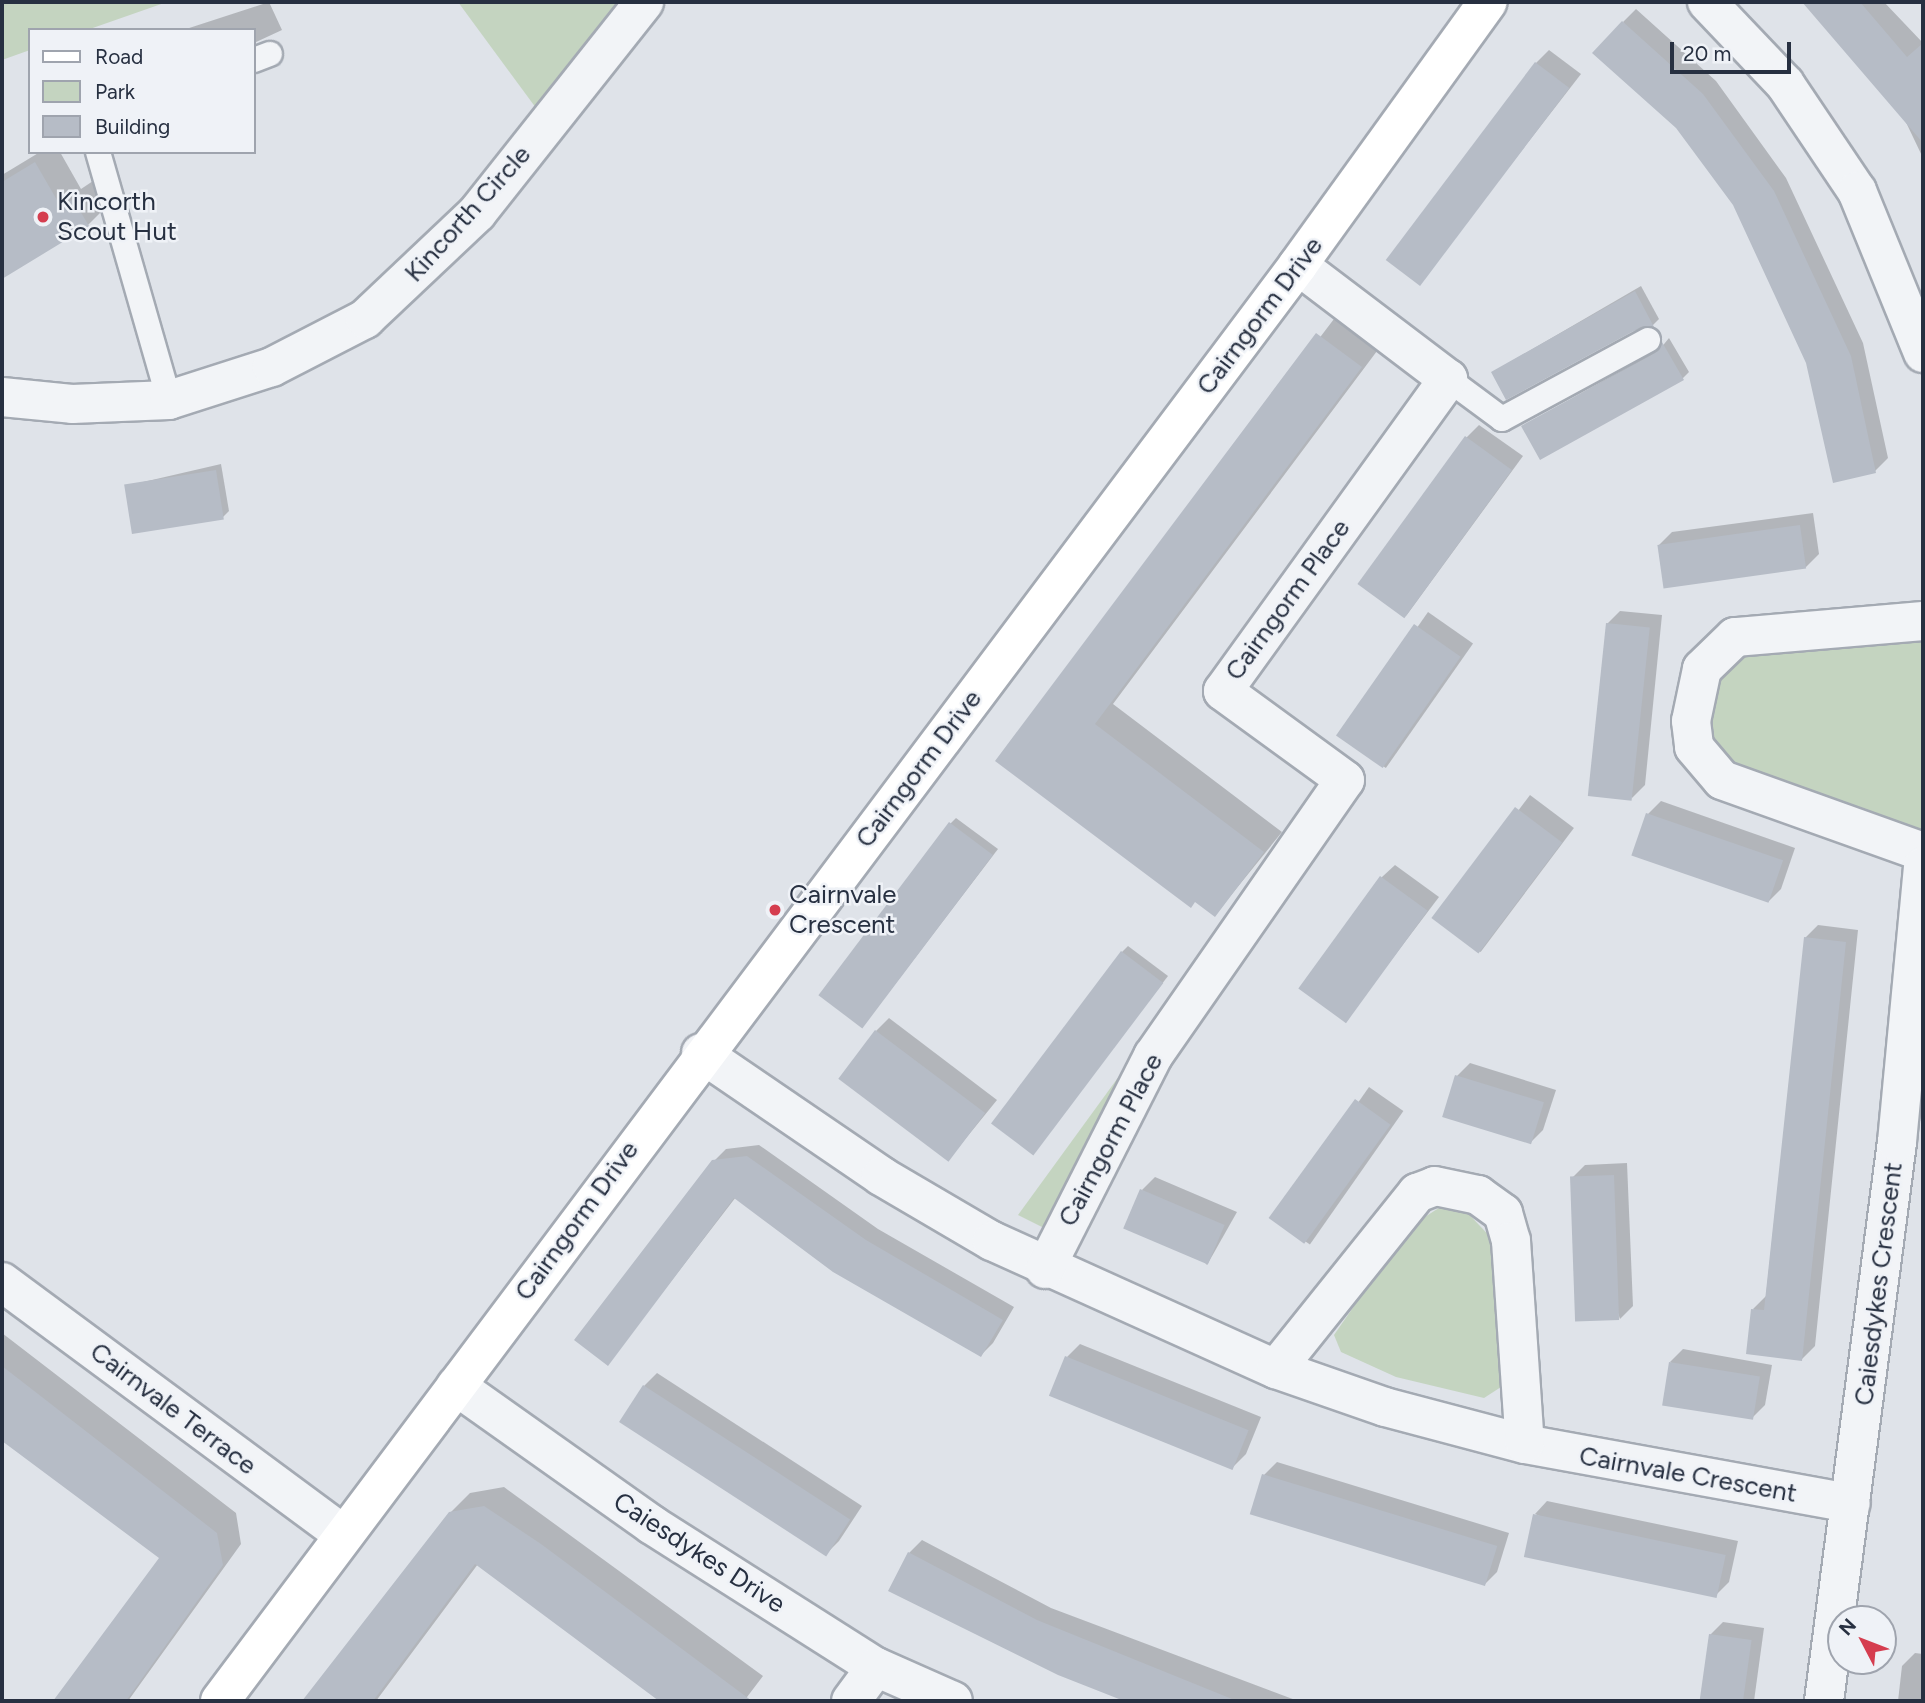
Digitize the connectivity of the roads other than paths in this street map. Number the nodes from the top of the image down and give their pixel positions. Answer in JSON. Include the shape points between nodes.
{"nodes":[{"id":1,"x":644,"y":2,"type":"edge"},
{"id":2,"x":1488,"y":2,"type":"edge"},
{"id":3,"x":1707,"y":2,"type":"edge"},
{"id":4,"x":99,"y":154,"type":"edge"},
{"id":5,"x":1298,"y":265,"type":"junction"},
{"id":6,"x":1648,"y":340,"type":"dead end"},
{"id":7,"x":1923,"y":353,"type":"edge"},
{"id":8,"x":1448,"y":379,"type":"junction"},
{"id":9,"x":2,"y":397,"type":"edge"},
{"id":10,"x":169,"y":400,"type":"junction"},
{"id":11,"x":1923,"y":621,"type":"edge"},
{"id":12,"x":1923,"y":852,"type":"edge"},
{"id":13,"x":1923,"y":866,"type":"edge"},
{"id":14,"x":701,"y":1053,"type":"junction"},
{"id":15,"x":1045,"y":1269,"type":"junction"},
{"id":16,"x":2,"y":1282,"type":"edge"},
{"id":17,"x":1276,"y":1369,"type":"junction"},
{"id":18,"x":456,"y":1386,"type":"junction"},
{"id":19,"x":1525,"y":1444,"type":"junction"},
{"id":20,"x":1851,"y":1503,"type":"junction"},
{"id":21,"x":344,"y":1535,"type":"junction"},
{"id":22,"x":876,"y":1667,"type":"junction"},
{"id":23,"x":220,"y":1701,"type":"edge"},
{"id":24,"x":851,"y":1701,"type":"edge"},
{"id":25,"x":953,"y":1701,"type":"edge"},
{"id":26,"x":1824,"y":1701,"type":"edge"}],
"edges":[{"from":1,"to":10,"type":"street","name":"Kincorth Circle","via":[[477,213],[385,303],[272,367]]},
{"from":2,"to":5,"type":"street","name":"Cairngorm Drive"},
{"from":3,"to":7,"type":"street","via":[[1785,85],[1857,191]]},
{"from":4,"to":10,"type":"lane"},
{"from":5,"to":8,"type":"street"},
{"from":5,"to":14,"type":"street","name":"Cairngorm Drive"},
{"from":6,"to":8,"type":"lane","via":[[1502,419]]},
{"from":8,"to":15,"type":"street","name":"Cairngorm Place","via":[[1223,691],[1345,780],[1153,1056]]},
{"from":9,"to":10,"type":"street","name":"Kincorth Circle","via":[[72,404]]},
{"from":11,"to":12,"type":"street","via":[[1735,637],[1702,669],[1691,721],[1694,747],[1722,780]]},
{"from":13,"to":20,"type":"street","name":"Caiesdykes Crescent","via":[[1897,1142]]},
{"from":14,"to":15,"type":"street","name":"Cairnvale Crescent","via":[[881,1176]]},
{"from":14,"to":18,"type":"street","name":"Cairngorm Drive"},
{"from":15,"to":17,"type":"street","name":"Cairnvale Crescent"},
{"from":16,"to":21,"type":"street","name":"Cairnvale Terrace"},
{"from":17,"to":19,"type":"street","name":"Cairnvale Crescent","via":[[1385,1407]]},
{"from":17,"to":19,"type":"street","via":[[1417,1193],[1435,1186],[1478,1195],[1503,1213],[1511,1241]]},
{"from":18,"to":21,"type":"street","name":"Cairngorm Drive"},
{"from":18,"to":22,"type":"street","name":"Caiesdykes Drive","via":[[652,1525]]},
{"from":19,"to":20,"type":"street","name":"Cairnvale Crescent"},
{"from":20,"to":26,"type":"street","name":"Caiesdykes Crescent"},
{"from":21,"to":23,"type":"street","name":"Cairngorm Drive"},
{"from":22,"to":24,"type":"street"},
{"from":22,"to":25,"type":"street","name":"Caiesdykes Drive"}]}
